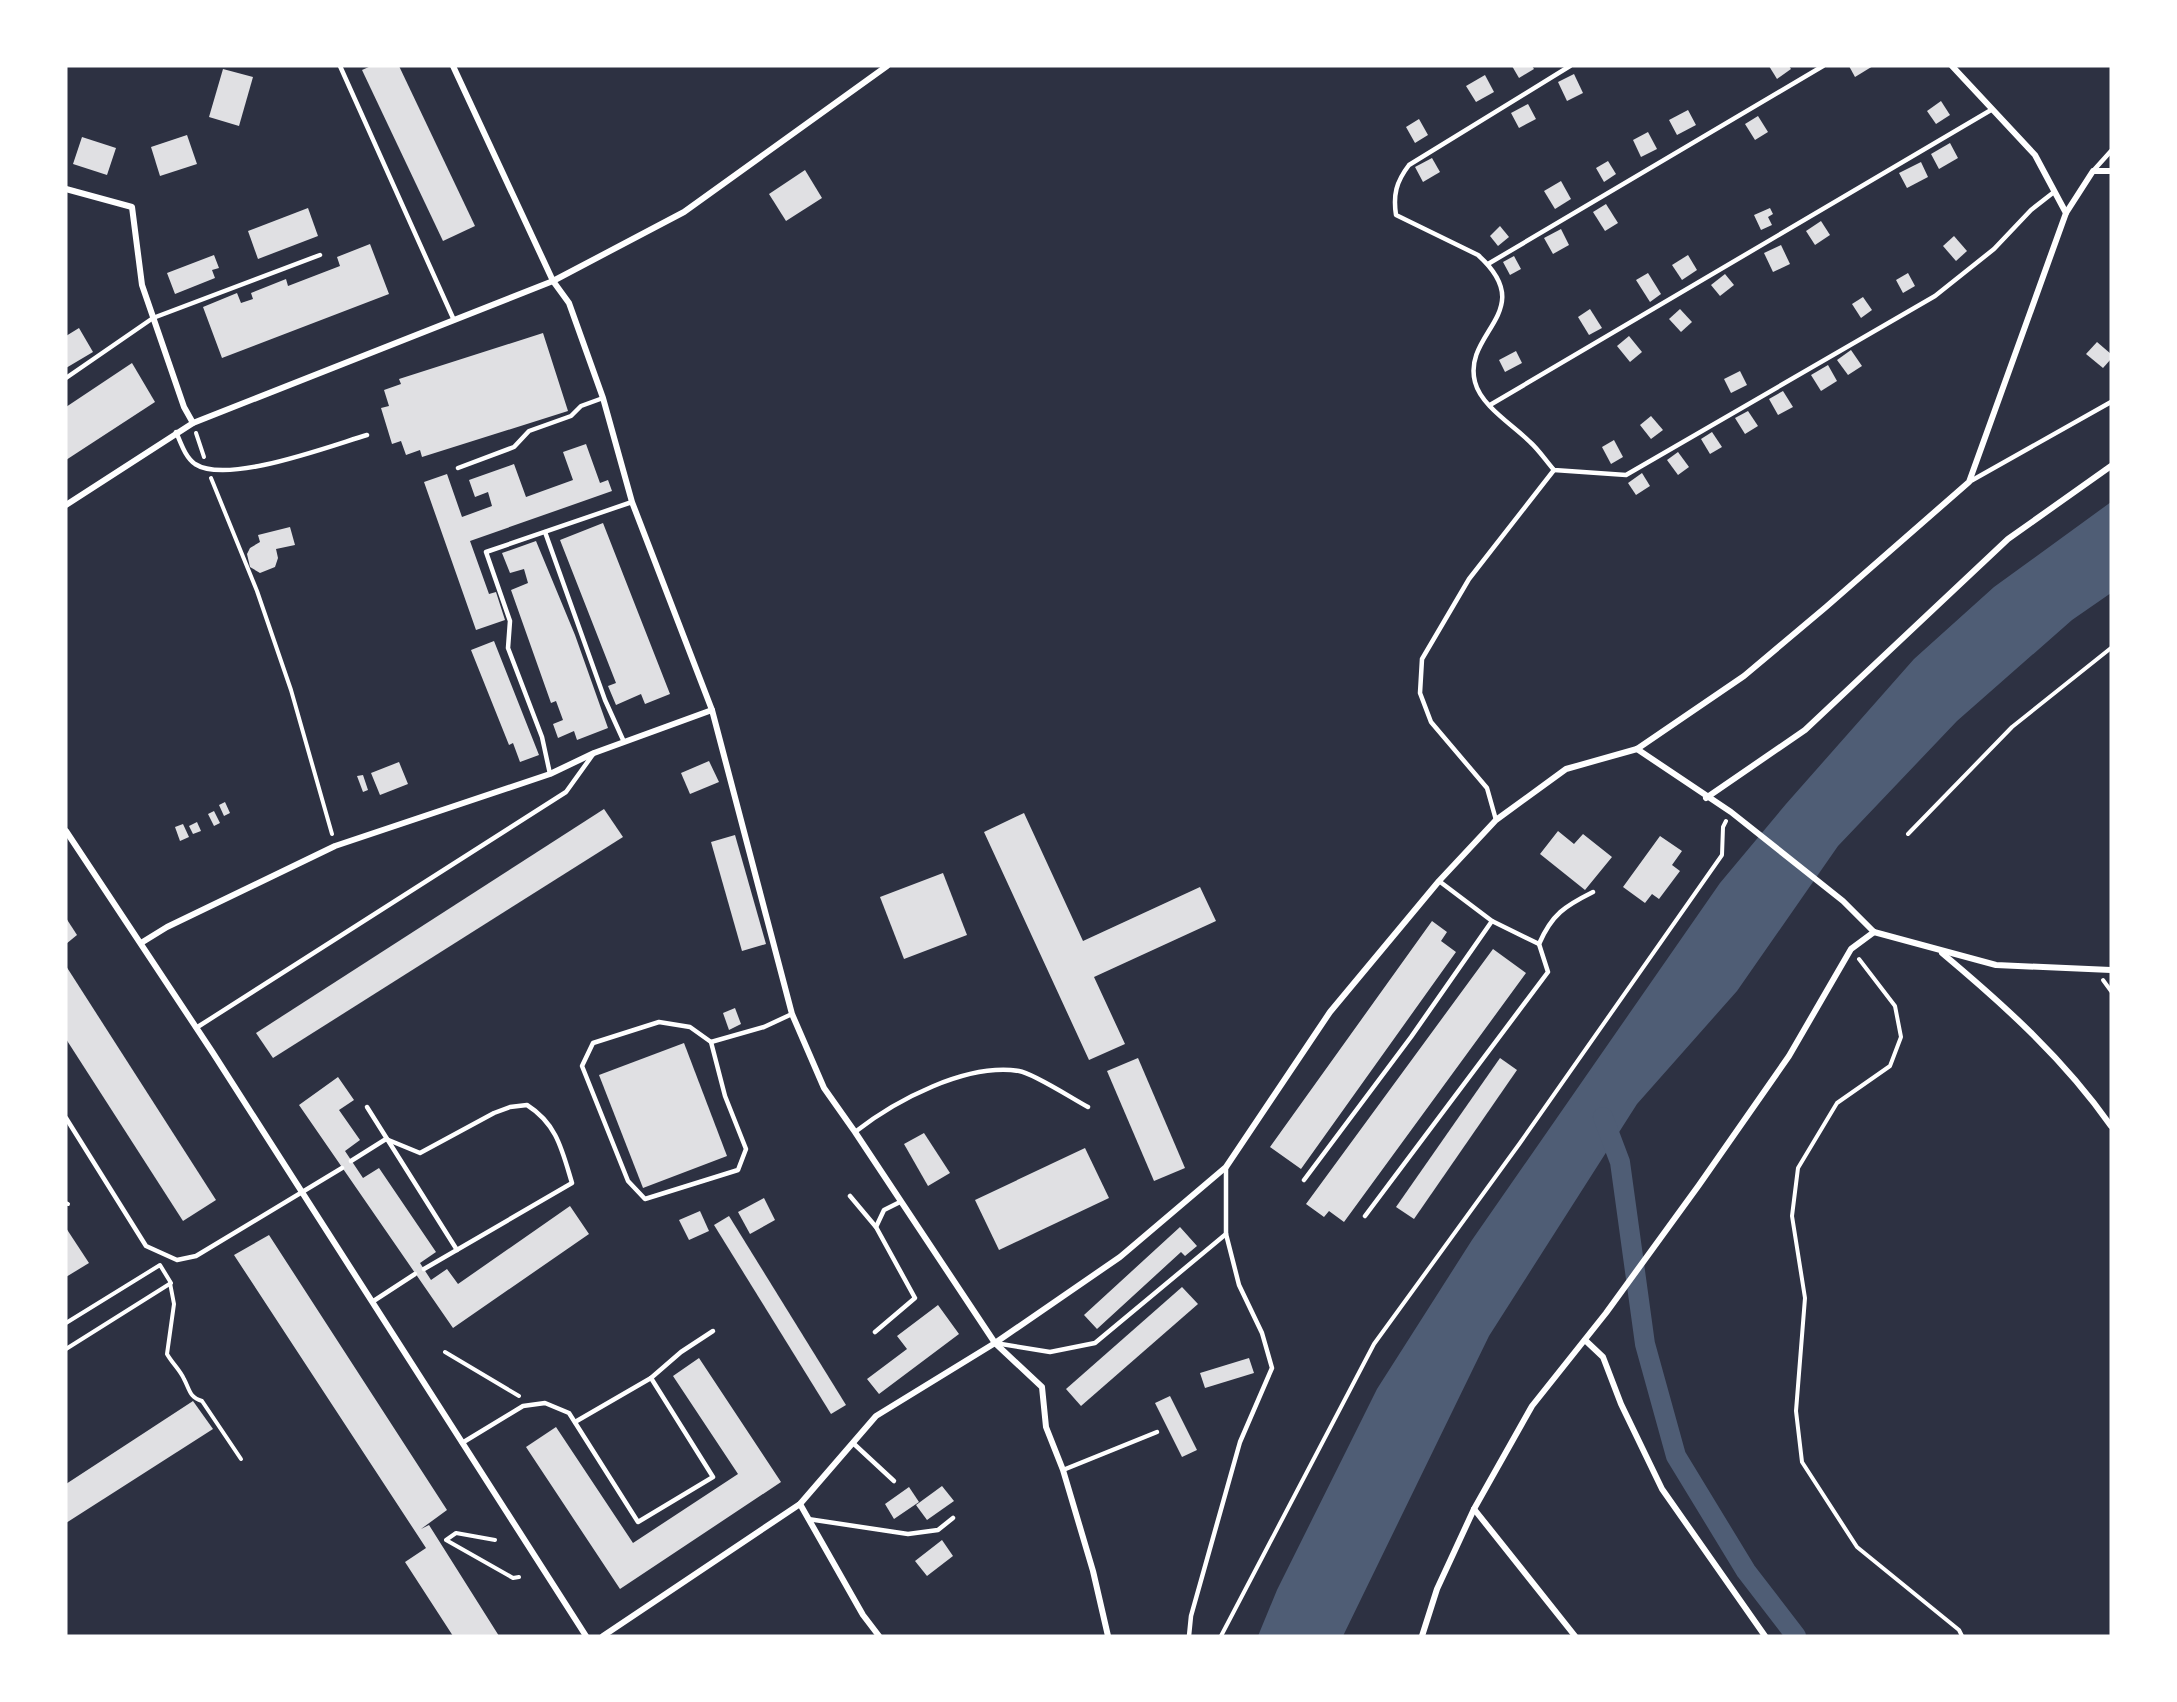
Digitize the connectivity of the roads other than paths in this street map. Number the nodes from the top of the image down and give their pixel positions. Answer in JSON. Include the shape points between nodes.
{"nodes":[{"id":1,"x":340,"y":66,"type":"edge"},
{"id":2,"x":453,"y":66,"type":"edge"},
{"id":3,"x":887,"y":66,"type":"edge"},
{"id":4,"x":1570,"y":66,"type":"edge"},
{"id":5,"x":1823,"y":66,"type":"edge"},
{"id":6,"x":1952,"y":66,"type":"edge"},
{"id":7,"x":1991,"y":110,"type":"junction"},
{"id":8,"x":2111,"y":151,"type":"edge"},
{"id":9,"x":2093,"y":171,"type":"junction"},
{"id":10,"x":2111,"y":171,"type":"edge"},
{"id":11,"x":66,"y":189,"type":"edge"},
{"id":12,"x":2054,"y":192,"type":"junction"},
{"id":13,"x":2066,"y":213,"type":"junction"},
{"id":14,"x":320,"y":255,"type":"dead end"},
{"id":15,"x":1488,"y":264,"type":"junction"},
{"id":16,"x":553,"y":281,"type":"junction"},
{"id":17,"x":153,"y":318,"type":"junction"},
{"id":18,"x":453,"y":318,"type":"junction"},
{"id":19,"x":66,"y":378,"type":"edge"},
{"id":20,"x":603,"y":398,"type":"junction"},
{"id":21,"x":2111,"y":402,"type":"edge"},
{"id":22,"x":1490,"y":405,"type":"junction"},
{"id":23,"x":193,"y":423,"type":"junction"},
{"id":24,"x":176,"y":432,"type":"junction"},
{"id":25,"x":367,"y":435,"type":"dead end"},
{"id":26,"x":2111,"y":466,"type":"edge"},
{"id":27,"x":458,"y":468,"type":"dead end"},
{"id":28,"x":1554,"y":470,"type":"junction"},
{"id":29,"x":1969,"y":482,"type":"junction"},
{"id":30,"x":632,"y":502,"type":"junction"},
{"id":31,"x":66,"y":505,"type":"edge"},
{"id":32,"x":545,"y":532,"type":"junction"},
{"id":33,"x":712,"y":710,"type":"junction"},
{"id":34,"x":624,"y":742,"type":"junction"},
{"id":35,"x":1637,"y":749,"type":"junction"},
{"id":36,"x":594,"y":753,"type":"junction"},
{"id":37,"x":550,"y":774,"type":"junction"},
{"id":38,"x":1706,"y":798,"type":"junction"},
{"id":39,"x":1496,"y":820,"type":"junction"},
{"id":40,"x":66,"y":831,"type":"edge"},
{"id":41,"x":1439,"y":881,"type":"junction"},
{"id":42,"x":1593,"y":892,"type":"dead end"},
{"id":43,"x":1492,"y":921,"type":"junction"},
{"id":44,"x":1874,"y":932,"type":"junction"},
{"id":45,"x":141,"y":943,"type":"junction"},
{"id":46,"x":1539,"y":944,"type":"junction"},
{"id":47,"x":1940,"y":950,"type":"junction"},
{"id":48,"x":2111,"y":970,"type":"edge"},
{"id":49,"x":792,"y":1014,"type":"junction"},
{"id":50,"x":196,"y":1028,"type":"junction"},
{"id":51,"x":711,"y":1042,"type":"junction"},
{"id":52,"x":367,"y":1107,"type":"dead end"},
{"id":53,"x":1088,"y":1107,"type":"dead end"},
{"id":54,"x":66,"y":1118,"type":"edge"},
{"id":55,"x":2111,"y":1126,"type":"edge"},
{"id":56,"x":855,"y":1132,"type":"junction"},
{"id":57,"x":386,"y":1139,"type":"junction"},
{"id":58,"x":351,"y":1161,"type":"dead end"},
{"id":59,"x":1226,"y":1167,"type":"junction"},
{"id":60,"x":342,"y":1168,"type":"dead end"},
{"id":61,"x":1304,"y":1180,"type":"dead end"},
{"id":62,"x":300,"y":1193,"type":"junction"},
{"id":63,"x":850,"y":1196,"type":"dead end"},
{"id":64,"x":900,"y":1203,"type":"junction"},
{"id":65,"x":1365,"y":1216,"type":"dead end"},
{"id":66,"x":876,"y":1227,"type":"junction"},
{"id":67,"x":1226,"y":1234,"type":"junction"},
{"id":68,"x":457,"y":1250,"type":"junction"},
{"id":69,"x":424,"y":1269,"type":"dead end"},
{"id":70,"x":415,"y":1274,"type":"dead end"},
{"id":71,"x":372,"y":1302,"type":"junction"},
{"id":72,"x":713,"y":1331,"type":"dead end"},
{"id":73,"x":875,"y":1332,"type":"dead end"},
{"id":74,"x":1586,"y":1340,"type":"junction"},
{"id":75,"x":994,"y":1342,"type":"junction"},
{"id":76,"x":651,"y":1378,"type":"junction"},
{"id":77,"x":574,"y":1422,"type":"junction"},
{"id":78,"x":1157,"y":1432,"type":"dead end"},
{"id":79,"x":462,"y":1443,"type":"junction"},
{"id":80,"x":853,"y":1443,"type":"junction"},
{"id":81,"x":1063,"y":1470,"type":"junction"},
{"id":82,"x":894,"y":1481,"type":"dead end"},
{"id":83,"x":800,"y":1504,"type":"junction"},
{"id":84,"x":1474,"y":1509,"type":"junction"},
{"id":85,"x":953,"y":1518,"type":"dead end"},
{"id":86,"x":808,"y":1519,"type":"junction"},
{"id":87,"x":586,"y":1636,"type":"edge"},
{"id":88,"x":603,"y":1636,"type":"edge"},
{"id":89,"x":879,"y":1636,"type":"edge"},
{"id":90,"x":1108,"y":1636,"type":"edge"},
{"id":91,"x":1190,"y":1636,"type":"edge"},
{"id":92,"x":1422,"y":1636,"type":"edge"},
{"id":93,"x":1575,"y":1636,"type":"edge"},
{"id":94,"x":1766,"y":1636,"type":"edge"}],
"edges":[{"from":1,"to":18,"type":"lane"},
{"from":2,"to":16,"type":"street"},
{"from":3,"to":16,"type":"street","via":[[684,212]]},
{"from":4,"to":15,"type":"lane","via":[[1409,165],[1399,178],[1394,197],[1396,215],[1478,255]]},
{"from":5,"to":15,"type":"lane"},
{"from":6,"to":7,"type":"street"},
{"from":7,"to":12,"type":"street","via":[[2035,155]]},
{"from":7,"to":22,"type":"lane"},
{"from":8,"to":9,"type":"lane"},
{"from":9,"to":10,"type":"street"},
{"from":9,"to":13,"type":"street"},
{"from":11,"to":17,"type":"street","via":[[132,207],[142,285]]},
{"from":12,"to":13,"type":"street"},
{"from":12,"to":28,"type":"lane","via":[[1994,249],[1935,296],[1626,475]]},
{"from":13,"to":29,"type":"street"},
{"from":14,"to":17,"type":"lane"},
{"from":15,"to":22,"type":"lane","via":[[1501,289],[1503,306],[1473,361],[1475,384]]},
{"from":16,"to":18,"type":"street"},
{"from":16,"to":20,"type":"street","via":[[570,303]]},
{"from":17,"to":19,"type":"lane"},
{"from":17,"to":23,"type":"street"},
{"from":18,"to":23,"type":"street"},
{"from":20,"to":27,"type":"lane","via":[[581,405],[571,416],[529,431],[514,447]]},
{"from":20,"to":30,"type":"street"},
{"from":21,"to":29,"type":"lane"},
{"from":22,"to":28,"type":"lane"},
{"from":23,"to":24,"type":"street"},
{"from":24,"to":25,"type":"lane","via":[[187,457],[195,464],[207,469],[250,470]]},
{"from":24,"to":31,"type":"street"},
{"from":26,"to":38,"type":"street","via":[[2007,539],[1805,730]]},
{"from":28,"to":39,"type":"lane","via":[[1469,579],[1422,659],[1420,693],[1431,722],[1487,788]]},
{"from":29,"to":35,"type":"street","via":[[1743,676]]},
{"from":30,"to":32,"type":"lane"},
{"from":30,"to":33,"type":"street"},
{"from":32,"to":34,"type":"lane"},
{"from":32,"to":37,"type":"lane","via":[[486,552],[510,621],[508,648],[542,737]]},
{"from":33,"to":34,"type":"street"},
{"from":33,"to":49,"type":"street"},
{"from":34,"to":36,"type":"street"},
{"from":35,"to":38,"type":"street"},
{"from":35,"to":39,"type":"street","via":[[1566,769]]},
{"from":36,"to":37,"type":"street"},
{"from":36,"to":50,"type":"lane","via":[[567,792]]},
{"from":37,"to":45,"type":"street","via":[[335,846]]},
{"from":38,"to":44,"type":"street","via":[[1731,812],[1843,901]]},
{"from":39,"to":41,"type":"street"},
{"from":40,"to":45,"type":"street"},
{"from":41,"to":43,"type":"lane"},
{"from":41,"to":59,"type":"street","via":[[1330,1012]]},
{"from":42,"to":46,"type":"lane","via":[[1565,906],[1546,928]]},
{"from":43,"to":46,"type":"lane"},
{"from":43,"to":61,"type":"lane","via":[[1412,1037]]},
{"from":44,"to":47,"type":"street"},
{"from":44,"to":74,"type":"street","via":[[1851,949],[1789,1056]]},
{"from":45,"to":50,"type":"street"},
{"from":46,"to":65,"type":"lane","via":[[1548,972]]},
{"from":47,"to":48,"type":"street","via":[[1996,965]]},
{"from":47,"to":55,"type":"street","via":[[2015,1015],[2091,1097]]},
{"from":49,"to":51,"type":"lane","via":[[764,1027]]},
{"from":49,"to":56,"type":"street","via":[[824,1088]]},
{"from":50,"to":62,"type":"street"},
{"from":51,"to":51,"type":"lane","via":[[725,1096],[746,1149],[738,1170],[645,1199],[628,1181],[582,1066],[593,1043],[658,1022],[690,1027]]},
{"from":52,"to":57,"type":"lane"},
{"from":53,"to":56,"type":"lane","via":[[1020,1071],[963,1074],[882,1111]]},
{"from":54,"to":62,"type":"lane","via":[[146,1246],[177,1260],[196,1256]]},
{"from":56,"to":64,"type":"street"},
{"from":57,"to":58,"type":"lane"},
{"from":57,"to":68,"type":"lane"},
{"from":57,"to":68,"type":"lane","via":[[420,1153],[510,1107],[527,1105],[546,1119],[560,1144],[572,1183]]},
{"from":59,"to":67,"type":"lane"},
{"from":59,"to":75,"type":"street","via":[[1120,1257]]},
{"from":60,"to":62,"type":"lane"},
{"from":62,"to":71,"type":"street"},
{"from":63,"to":66,"type":"lane"},
{"from":64,"to":66,"type":"lane","via":[[884,1210]]},
{"from":64,"to":75,"type":"street"},
{"from":66,"to":73,"type":"lane","via":[[915,1298]]},
{"from":67,"to":75,"type":"lane","via":[[1095,1342],[1050,1352]]},
{"from":67,"to":91,"type":"lane","via":[[1239,1285],[1262,1333],[1272,1368],[1240,1442],[1191,1616]]},
{"from":68,"to":69,"type":"lane"},
{"from":70,"to":71,"type":"lane"},
{"from":71,"to":79,"type":"street"},
{"from":72,"to":76,"type":"lane"},
{"from":74,"to":84,"type":"street","via":[[1532,1406]]},
{"from":74,"to":94,"type":"street","via":[[1603,1357],[1662,1489]]},
{"from":75,"to":80,"type":"street","via":[[876,1416]]},
{"from":75,"to":81,"type":"street","via":[[1042,1387],[1046,1427]]},
{"from":76,"to":77,"type":"lane"},
{"from":76,"to":77,"type":"lane","via":[[713,1477],[638,1522]]},
{"from":77,"to":79,"type":"lane","via":[[569,1413],[545,1403],[523,1407]]},
{"from":78,"to":81,"type":"lane"},
{"from":79,"to":87,"type":"street"},
{"from":80,"to":82,"type":"lane"},
{"from":80,"to":83,"type":"street"},
{"from":81,"to":90,"type":"street"},
{"from":83,"to":86,"type":"street"},
{"from":83,"to":88,"type":"street"},
{"from":84,"to":92,"type":"street","via":[[1437,1589]]},
{"from":84,"to":93,"type":"street"},
{"from":85,"to":86,"type":"lane","via":[[938,1530],[908,1533]]},
{"from":86,"to":89,"type":"street"}]}
